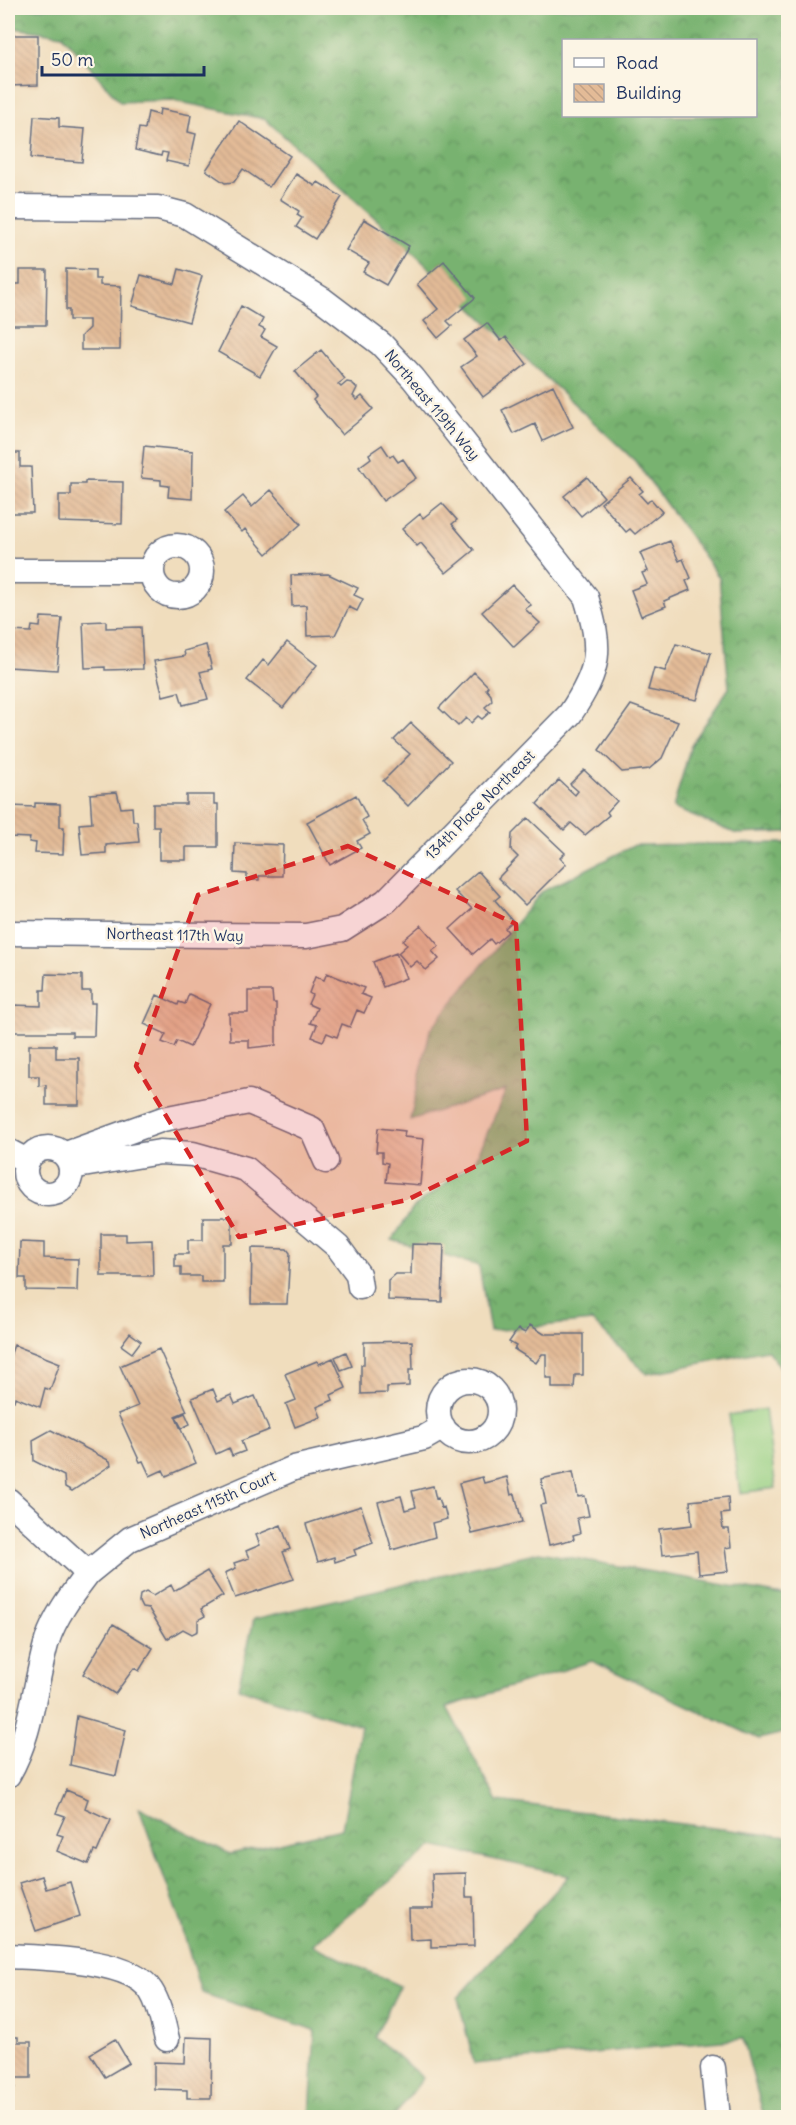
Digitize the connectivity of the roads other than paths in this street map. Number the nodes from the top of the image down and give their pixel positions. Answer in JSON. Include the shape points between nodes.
{"nodes":[{"id":1,"x":8,"y":207,"type":"edge"},
{"id":2,"x":8,"y":571,"type":"edge"},
{"id":3,"x":152,"y":571,"type":"dead end"},
{"id":4,"x":596,"y":662,"type":"joint"},
{"id":5,"x":342,"y":929,"type":"joint"},
{"id":6,"x":8,"y":933,"type":"edge"},
{"id":7,"x":17,"y":1156,"type":"edge"},
{"id":8,"x":69,"y":1161,"type":"junction"},
{"id":9,"x":326,"y":1161,"type":"dead end"},
{"id":10,"x":360,"y":1287,"type":"dead end"},
{"id":11,"x":442,"y":1427,"type":"dead end"},
{"id":12,"x":8,"y":1500,"type":"edge"},
{"id":13,"x":88,"y":1574,"type":"junction"},
{"id":14,"x":8,"y":1775,"type":"edge"},
{"id":15,"x":8,"y":1956,"type":"edge"},
{"id":16,"x":167,"y":2039,"type":"dead end"},
{"id":17,"x":713,"y":2068,"type":"dead end"},
{"id":18,"x":718,"y":2118,"type":"edge"}],
"edges":[{"from":1,"to":4,"type":"street","name":"Northeast 119th Way","via":[[158,208],[184,215],[323,300],[381,344],[413,378],[586,597],[596,630]]},
{"from":2,"to":3,"type":"street"},
{"from":4,"to":5,"type":"street","name":"134th Place Northeast","via":[[589,686],[570,714],[386,901]]},
{"from":5,"to":6,"type":"street","name":"Northeast 117th Way","via":[[306,936]]},
{"from":7,"to":8,"type":"street","via":[[40,1148],[58,1149]]},
{"from":7,"to":8,"type":"street","via":[[26,1179],[38,1192],[47,1194],[64,1188],[70,1181]]},
{"from":8,"to":9,"type":"street","via":[[163,1119],[249,1102],[312,1129]]},
{"from":8,"to":10,"type":"street","via":[[160,1152],[193,1154],[246,1169],[338,1247],[358,1274]]},
{"from":11,"to":13,"type":"street","name":"Northeast 115th Court","via":[[424,1438],[294,1468],[130,1539]]},
{"from":12,"to":13,"type":"street"},
{"from":13,"to":14,"type":"street","name":"Northeast 115th Court","via":[[66,1601],[47,1639],[21,1754]]},
{"from":15,"to":16,"type":"street","via":[[66,1960],[126,1971],[151,1990]]},
{"from":17,"to":18,"type":"street"}]}
